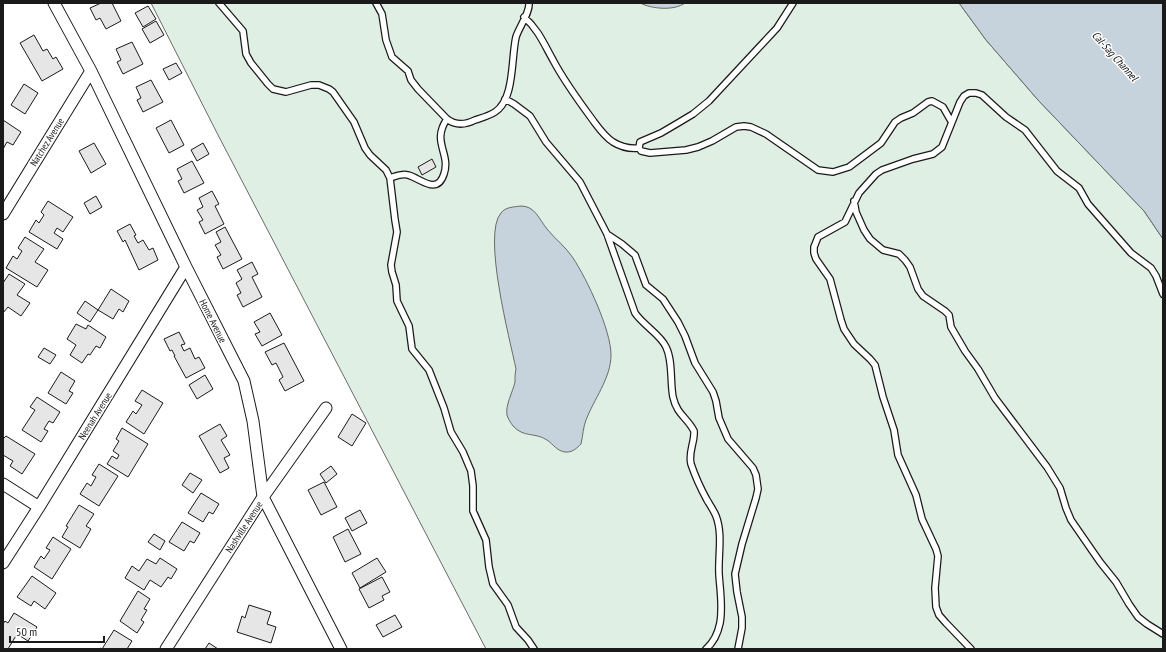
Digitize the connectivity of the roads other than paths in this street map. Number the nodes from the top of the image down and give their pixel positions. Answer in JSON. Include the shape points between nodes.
{"nodes":[{"id":1,"x":54,"y":3,"type":"edge"},
{"id":2,"x":218,"y":3,"type":"edge"},
{"id":3,"x":376,"y":3,"type":"edge"},
{"id":4,"x":529,"y":3,"type":"edge"},
{"id":5,"x":793,"y":3,"type":"edge"},
{"id":6,"x":524,"y":17,"type":"junction"},
{"id":7,"x":91,"y":71,"type":"junction"},
{"id":8,"x":505,"y":99,"type":"junction"},
{"id":9,"x":446,"y":119,"type":"junction"},
{"id":10,"x":951,"y":122,"type":"junction"},
{"id":11,"x":639,"y":148,"type":"junction"},
{"id":12,"x":390,"y":178,"type":"junction"},
{"id":13,"x":854,"y":201,"type":"junction"},
{"id":14,"x":3,"y":214,"type":"edge"},
{"id":15,"x":607,"y":234,"type":"junction"},
{"id":16,"x":186,"y":267,"type":"junction"},
{"id":17,"x":1163,"y":294,"type":"edge"},
{"id":18,"x":326,"y":408,"type":"dead end"},
{"id":19,"x":3,"y":484,"type":"edge"},
{"id":20,"x":263,"y":497,"type":"junction"},
{"id":21,"x":39,"y":507,"type":"junction"},
{"id":22,"x":3,"y":563,"type":"edge"},
{"id":23,"x":1163,"y":634,"type":"edge"},
{"id":24,"x":166,"y":649,"type":"edge"},
{"id":25,"x":341,"y":649,"type":"edge"},
{"id":26,"x":534,"y":649,"type":"edge"},
{"id":27,"x":706,"y":649,"type":"edge"},
{"id":28,"x":738,"y":649,"type":"edge"},
{"id":29,"x":971,"y":649,"type":"edge"}],
"edges":[{"from":1,"to":7,"type":"street","name":"Home Avenue"},
{"from":2,"to":12,"type":"lane","via":[[243,31],[246,54],[268,84],[286,92],[319,85],[333,92],[354,122],[365,148],[386,170]]},
{"from":3,"to":9,"type":"lane","via":[[382,14],[392,57],[408,71],[418,89]]},
{"from":4,"to":6,"type":"lane"},
{"from":5,"to":11,"type":"lane","via":[[777,28],[710,101],[661,133],[640,142]]},
{"from":6,"to":8,"type":"lane","via":[[515,40],[511,76]]},
{"from":6,"to":11,"type":"lane","via":[[536,28],[576,98],[604,134],[619,146]]},
{"from":7,"to":14,"type":"street","name":"Natchez Avenue"},
{"from":7,"to":16,"type":"street","name":"Home Avenue"},
{"from":8,"to":9,"type":"lane","via":[[494,113],[469,123],[455,124]]},
{"from":8,"to":15,"type":"lane","via":[[530,116],[546,142],[580,182]]},
{"from":9,"to":12,"type":"lane","via":[[440,138],[446,164],[441,180],[437,184],[427,185],[408,175],[401,174]]},
{"from":10,"to":11,"type":"lane","via":[[943,107],[932,101],[928,102],[895,122],[881,143],[848,167],[833,172],[818,170],[766,134],[744,126],[736,127],[712,141],[686,150],[650,153]]},
{"from":10,"to":13,"type":"lane","via":[[942,147],[938,151],[882,170]]},
{"from":10,"to":17,"type":"lane","via":[[964,96],[976,93],[987,98],[1028,134],[1057,172],[1079,188],[1088,204],[1131,254],[1151,268]]},
{"from":12,"to":26,"type":"lane","via":[[397,232],[391,265],[397,301],[409,326],[412,349],[429,370],[451,432],[471,471],[473,511],[486,540],[493,584],[508,605],[516,627]]},
{"from":13,"to":23,"type":"lane","via":[[856,212],[870,239],[883,250],[899,254],[910,267],[923,296],[949,315],[951,327],[965,352],[1060,488],[1071,520],[1138,617]]},
{"from":13,"to":29,"type":"lane","via":[[845,222],[818,237],[814,247],[816,259],[830,278],[840,320],[848,336],[875,365],[894,430],[898,455],[916,495],[922,519],[938,556],[936,608],[946,623]]},
{"from":15,"to":27,"type":"lane","via":[[635,313],[666,347],[673,397],[680,414],[694,431],[691,463],[719,527],[721,622],[715,637]]},
{"from":15,"to":28,"type":"lane","via":[[634,255],[646,285],[663,299],[678,322],[695,363],[713,392],[725,432],[756,475],[758,489],[735,574],[742,617]]},
{"from":16,"to":20,"type":"street","name":"Home Avenue","via":[[244,381],[253,421]]},
{"from":16,"to":21,"type":"street","name":"Neenah Avenue"},
{"from":18,"to":20,"type":"street","name":"Nashville Avenue"},
{"from":19,"to":21,"type":"street"},
{"from":20,"to":24,"type":"street","name":"Nashville Avenue"},
{"from":20,"to":25,"type":"street","name":"Home Avenue"},
{"from":21,"to":22,"type":"street","name":"Neenah Avenue"}]}
